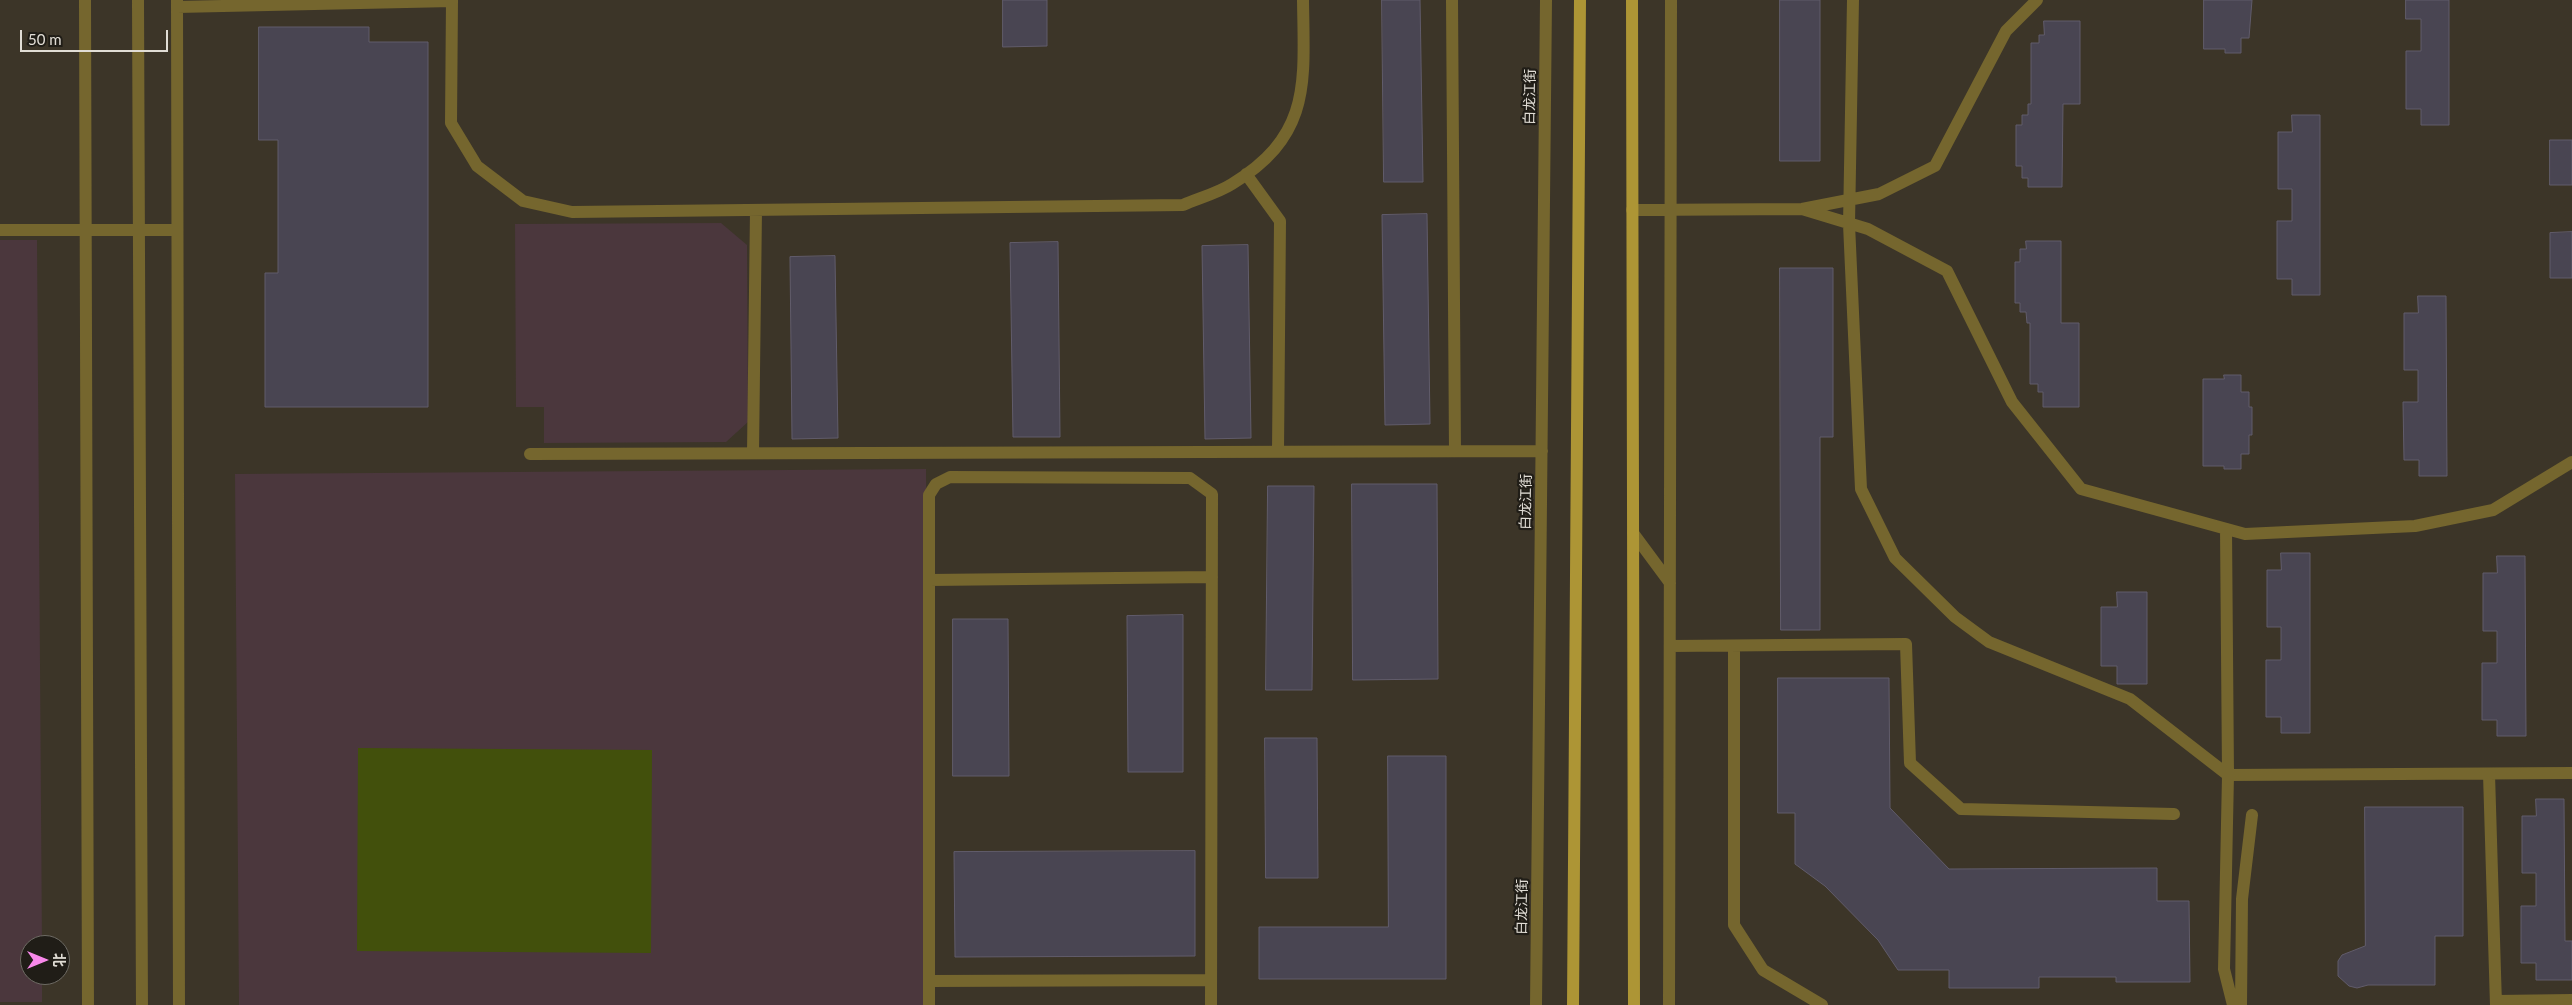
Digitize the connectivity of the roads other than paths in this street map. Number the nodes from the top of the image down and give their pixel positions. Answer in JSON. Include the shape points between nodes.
{"nodes":[{"id":1,"x":85,"y":0,"type":"edge"},
{"id":2,"x":138,"y":0,"type":"edge"},
{"id":3,"x":1303,"y":0,"type":"edge"},
{"id":4,"x":1452,"y":0,"type":"edge"},
{"id":5,"x":1546,"y":0,"type":"edge"},
{"id":6,"x":1580,"y":0,"type":"edge"},
{"id":7,"x":1632,"y":0,"type":"edge"},
{"id":8,"x":1671,"y":0,"type":"edge"},
{"id":9,"x":1853,"y":0,"type":"edge"},
{"id":10,"x":2037,"y":0,"type":"edge"},
{"id":11,"x":452,"y":1,"type":"edge"},
{"id":12,"x":177,"y":3,"type":"edge"},
{"id":13,"x":1246,"y":174,"type":"junction"},
{"id":14,"x":1851,"y":200,"type":"junction"},
{"id":15,"x":1802,"y":209,"type":"junction"},
{"id":16,"x":756,"y":210,"type":"junction"},
{"id":17,"x":1632,"y":210,"type":"junction"},
{"id":18,"x":1671,"y":210,"type":"junction"},
{"id":19,"x":1849,"y":224,"type":"junction"},
{"id":20,"x":0,"y":230,"type":"edge"},
{"id":21,"x":177,"y":230,"type":"junction"},
{"id":22,"x":87,"y":231,"type":"junction"},
{"id":23,"x":139,"y":232,"type":"junction"},
{"id":24,"x":1542,"y":450,"type":"junction"},
{"id":25,"x":1278,"y":451,"type":"junction"},
{"id":26,"x":1455,"y":451,"type":"junction"},
{"id":27,"x":754,"y":453,"type":"junction"},
{"id":28,"x":530,"y":454,"type":"dead end"},
{"id":29,"x":2572,"y":462,"type":"edge"},
{"id":30,"x":2226,"y":529,"type":"junction"},
{"id":31,"x":1633,"y":533,"type":"junction"},
{"id":32,"x":1212,"y":577,"type":"junction"},
{"id":33,"x":929,"y":580,"type":"junction"},
{"id":34,"x":1670,"y":583,"type":"junction"},
{"id":35,"x":1670,"y":646,"type":"junction"},
{"id":36,"x":1734,"y":646,"type":"junction"},
{"id":37,"x":2572,"y":773,"type":"edge"},
{"id":38,"x":2489,"y":774,"type":"junction"},
{"id":39,"x":2228,"y":775,"type":"junction"},
{"id":40,"x":2174,"y":814,"type":"dead end"},
{"id":41,"x":2252,"y":815,"type":"dead end"},
{"id":42,"x":1211,"y":980,"type":"junction"},
{"id":43,"x":929,"y":981,"type":"junction"},
{"id":44,"x":2572,"y":1000,"type":"edge"},
{"id":45,"x":2496,"y":1003,"type":"edge"},
{"id":46,"x":88,"y":1005,"type":"edge"},
{"id":47,"x":142,"y":1005,"type":"edge"},
{"id":48,"x":179,"y":1005,"type":"edge"},
{"id":49,"x":929,"y":1005,"type":"edge"},
{"id":50,"x":1211,"y":1005,"type":"edge"},
{"id":51,"x":1536,"y":1005,"type":"edge"},
{"id":52,"x":1572,"y":1005,"type":"edge"},
{"id":53,"x":1634,"y":1005,"type":"edge"},
{"id":54,"x":1669,"y":1005,"type":"edge"},
{"id":55,"x":1822,"y":1005,"type":"edge"},
{"id":56,"x":2234,"y":1005,"type":"edge"},
{"id":57,"x":2241,"y":1005,"type":"edge"}],
"edges":[{"from":1,"to":22,"type":"street"},
{"from":2,"to":23,"type":"street"},
{"from":3,"to":13,"type":"street","via":[[1304,76],[1293,125],[1270,156]]},
{"from":4,"to":26,"type":"street"},
{"from":5,"to":24,"type":"street","name":"白龙江街"},
{"from":6,"to":52,"type":"main road"},
{"from":7,"to":17,"type":"main road"},
{"from":8,"to":18,"type":"street"},
{"from":9,"to":14,"type":"street"},
{"from":10,"to":14,"type":"street","via":[[2006,31],[1936,166],[1880,194]]},
{"from":11,"to":12,"type":"street"},
{"from":11,"to":16,"type":"street","via":[[451,123],[477,166],[523,201],[572,212]]},
{"from":12,"to":21,"type":"street"},
{"from":13,"to":16,"type":"street","via":[[1183,205]]},
{"from":13,"to":25,"type":"street","via":[[1280,221]]},
{"from":14,"to":15,"type":"street"},
{"from":14,"to":19,"type":"street"},
{"from":15,"to":18,"type":"street"},
{"from":15,"to":19,"type":"street"},
{"from":16,"to":27,"type":"street"},
{"from":17,"to":18,"type":"street"},
{"from":17,"to":31,"type":"main road"},
{"from":18,"to":34,"type":"street"},
{"from":19,"to":30,"type":"street","via":[[1868,229],[1947,271],[2012,402],[2081,489]]},
{"from":19,"to":39,"type":"street","via":[[1861,489],[1894,558],[1955,616],[1989,642],[2130,699]]},
{"from":20,"to":22,"type":"street"},
{"from":21,"to":23,"type":"street"},
{"from":21,"to":48,"type":"street"},
{"from":22,"to":23,"type":"street"},
{"from":22,"to":46,"type":"street"},
{"from":23,"to":47,"type":"street"},
{"from":24,"to":26,"type":"street"},
{"from":24,"to":51,"type":"street","name":"白龙江街"},
{"from":25,"to":26,"type":"street"},
{"from":25,"to":27,"type":"street"},
{"from":27,"to":28,"type":"street"},
{"from":29,"to":30,"type":"street","via":[[2493,510],[2415,526],[2245,534]]},
{"from":30,"to":39,"type":"street"},
{"from":31,"to":34,"type":"street"},
{"from":31,"to":53,"type":"main road"},
{"from":32,"to":33,"type":"street"},
{"from":32,"to":33,"type":"street","via":[[1212,494],[1190,478],[950,477],[936,484],[929,495]]},
{"from":32,"to":42,"type":"street"},
{"from":33,"to":43,"type":"street"},
{"from":34,"to":35,"type":"street"},
{"from":35,"to":36,"type":"street"},
{"from":35,"to":54,"type":"street"},
{"from":36,"to":40,"type":"street","via":[[1906,644],[1910,764],[1961,809]]},
{"from":36,"to":55,"type":"street","via":[[1734,925],[1763,970]]},
{"from":37,"to":38,"type":"street"},
{"from":38,"to":39,"type":"street"},
{"from":38,"to":45,"type":"street"},
{"from":39,"to":56,"type":"street","via":[[2224,968]]},
{"from":41,"to":57,"type":"street","via":[[2242,899]]},
{"from":42,"to":43,"type":"street"},
{"from":42,"to":50,"type":"street"},
{"from":43,"to":49,"type":"street"},
{"from":44,"to":45,"type":"street"}]}
